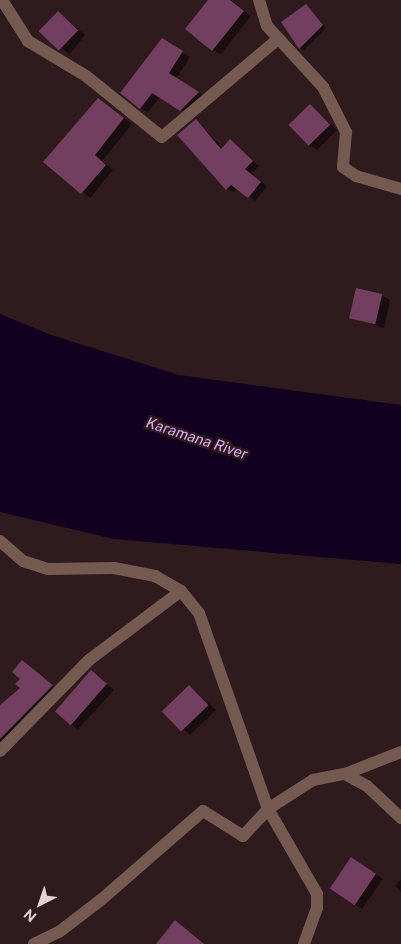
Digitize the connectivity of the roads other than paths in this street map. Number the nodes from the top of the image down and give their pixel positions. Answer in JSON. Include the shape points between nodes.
{"nodes":[{"id":1,"x":2,"y":0,"type":"edge"},
{"id":2,"x":259,"y":0,"type":"edge"},
{"id":3,"x":278,"y":38,"type":"junction"},
{"id":4,"x":401,"y":189,"type":"edge"},
{"id":5,"x":0,"y":541,"type":"edge"},
{"id":6,"x":181,"y":592,"type":"junction"},
{"id":7,"x":0,"y":751,"type":"edge"},
{"id":8,"x":401,"y":752,"type":"edge"},
{"id":9,"x":345,"y":774,"type":"junction"},
{"id":10,"x":268,"y":810,"type":"junction"},
{"id":11,"x":401,"y":818,"type":"edge"},
{"id":12,"x":34,"y":944,"type":"edge"},
{"id":13,"x":304,"y":944,"type":"edge"}],
"edges":[{"from":1,"to":3,"type":"street","via":[[28,41],[86,76],[162,137]]},
{"from":2,"to":3,"type":"street","via":[[267,26]]},
{"from":3,"to":4,"type":"street","via":[[323,86],[346,132],[343,167],[356,176]]},
{"from":5,"to":6,"type":"street","via":[[23,562],[48,569],[122,570],[155,576]]},
{"from":6,"to":7,"type":"street","via":[[89,660]]},
{"from":6,"to":10,"type":"street","via":[[199,613]]},
{"from":8,"to":9,"type":"street"},
{"from":9,"to":10,"type":"street","via":[[312,780]]},
{"from":9,"to":11,"type":"street","via":[[367,786]]},
{"from":10,"to":12,"type":"street","via":[[243,836],[203,811],[102,899],[59,932]]},
{"from":10,"to":13,"type":"street","via":[[317,894],[317,908]]}]}
